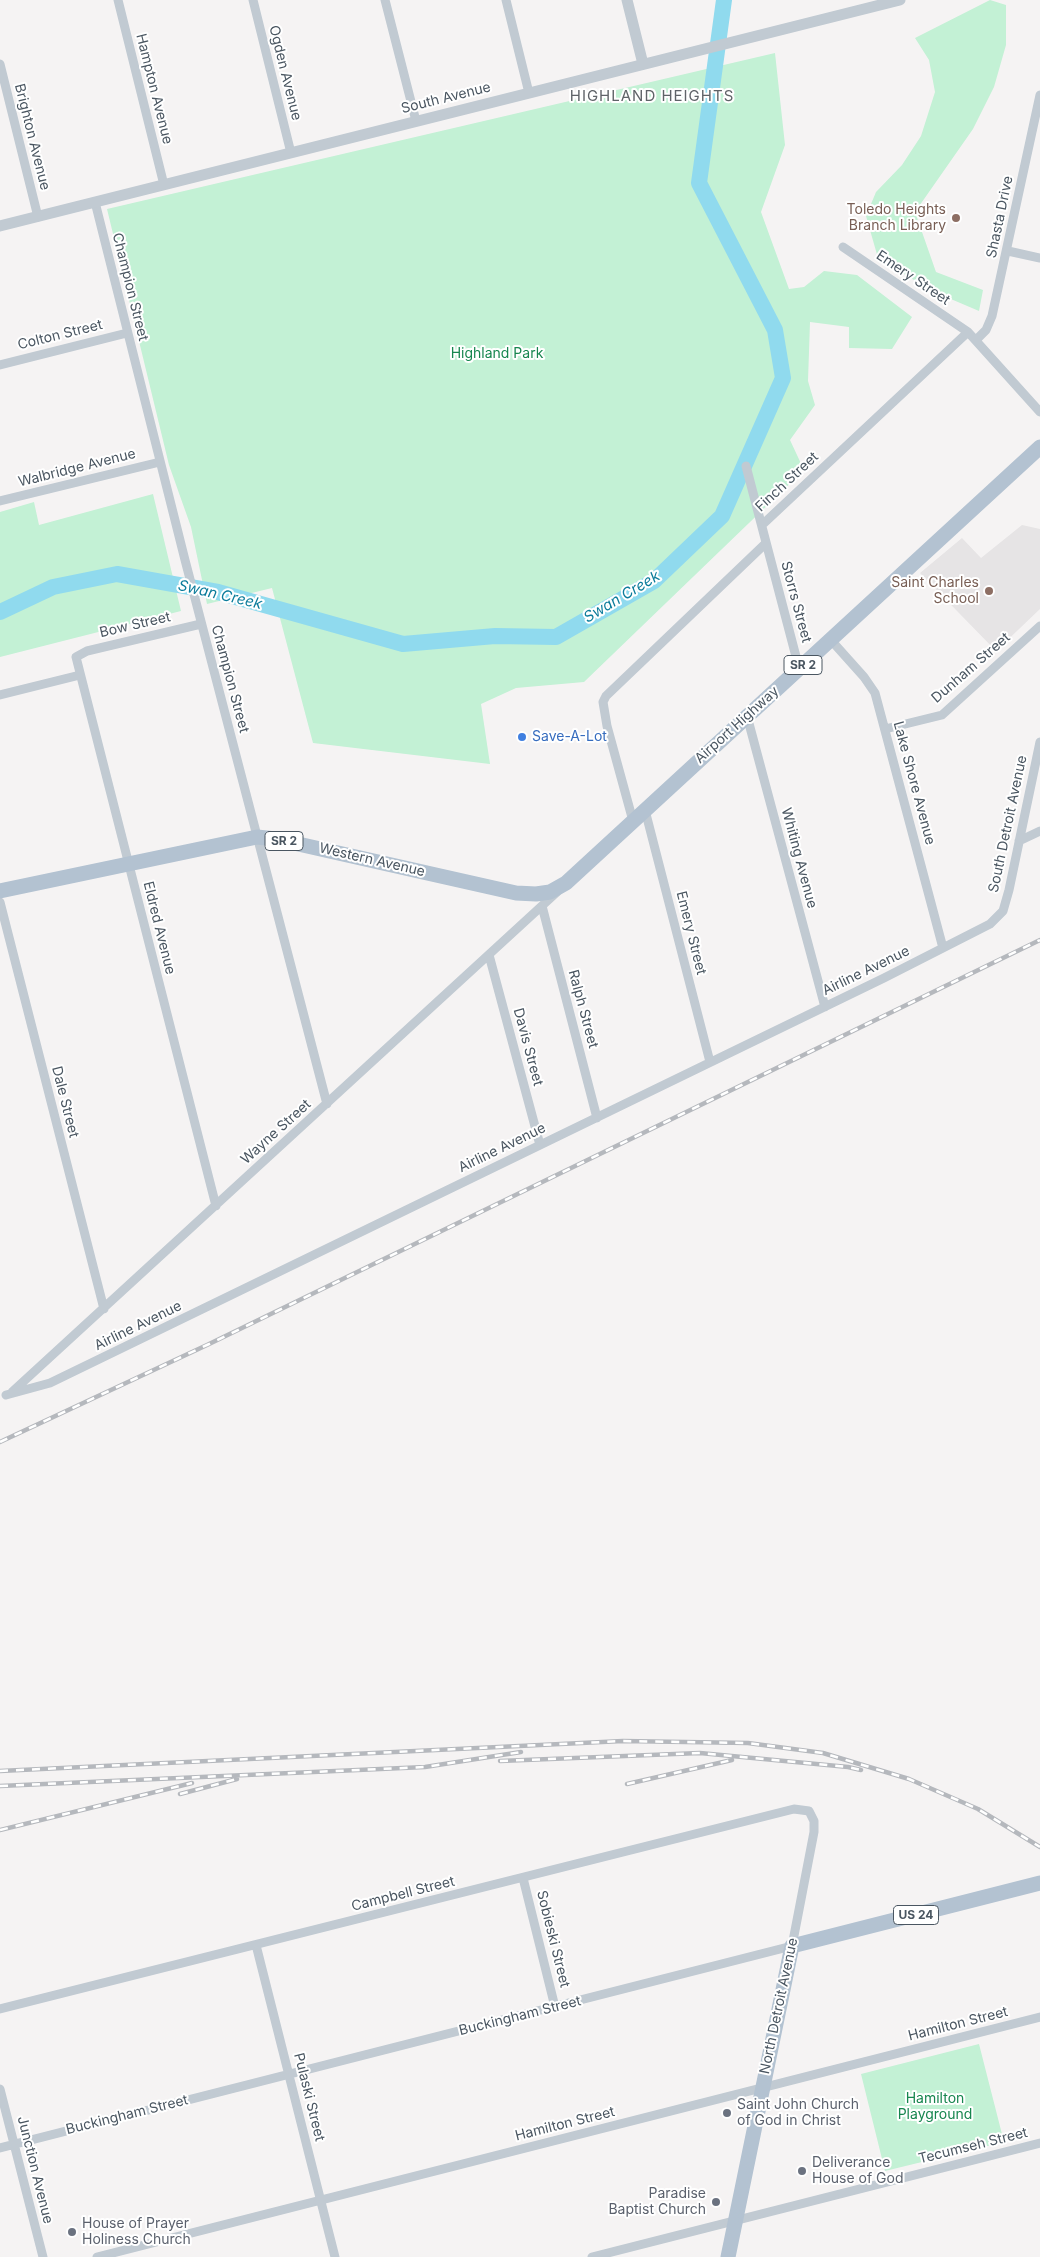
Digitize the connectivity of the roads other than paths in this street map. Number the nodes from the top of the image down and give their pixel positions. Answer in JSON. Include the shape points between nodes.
{"nodes":[{"id":1,"x":118,"y":0,"type":"edge"},
{"id":2,"x":253,"y":0,"type":"edge"},
{"id":3,"x":384,"y":0,"type":"edge"},
{"id":4,"x":506,"y":0,"type":"edge"},
{"id":5,"x":627,"y":0,"type":"edge"},
{"id":6,"x":900,"y":0,"type":"edge"},
{"id":7,"x":0,"y":64,"type":"edge"},
{"id":8,"x":643,"y":64,"type":"junction"},
{"id":9,"x":529,"y":93,"type":"junction"},
{"id":10,"x":1040,"y":95,"type":"edge"},
{"id":11,"x":416,"y":121,"type":"junction"},
{"id":12,"x":291,"y":153,"type":"junction"},
{"id":13,"x":164,"y":185,"type":"junction"},
{"id":14,"x":95,"y":202,"type":"junction"},
{"id":15,"x":38,"y":216,"type":"junction"},
{"id":16,"x":0,"y":226,"type":"edge"},
{"id":17,"x":843,"y":247,"type":"dead end"},
{"id":18,"x":1008,"y":251,"type":"junction"},
{"id":19,"x":1040,"y":258,"type":"edge"},
{"id":20,"x":968,"y":332,"type":"junction"},
{"id":21,"x":127,"y":333,"type":"junction"},
{"id":22,"x":976,"y":340,"type":"junction"},
{"id":23,"x":0,"y":365,"type":"edge"},
{"id":24,"x":1040,"y":412,"type":"edge"},
{"id":25,"x":1040,"y":447,"type":"edge"},
{"id":26,"x":160,"y":462,"type":"junction"},
{"id":27,"x":746,"y":466,"type":"dead end"},
{"id":28,"x":0,"y":501,"type":"edge"},
{"id":29,"x":762,"y":525,"type":"junction"},
{"id":30,"x":766,"y":543,"type":"junction"},
{"id":31,"x":201,"y":624,"type":"junction"},
{"id":32,"x":1040,"y":626,"type":"edge"},
{"id":33,"x":830,"y":639,"type":"junction"},
{"id":34,"x":76,"y":657,"type":"joint"},
{"id":35,"x":799,"y":668,"type":"junction"},
{"id":36,"x":80,"y":675,"type":"junction"},
{"id":37,"x":0,"y":695,"type":"edge"},
{"id":38,"x":748,"y":716,"type":"junction"},
{"id":39,"x":885,"y":729,"type":"junction"},
{"id":40,"x":1040,"y":742,"type":"edge"},
{"id":41,"x":645,"y":810,"type":"junction"},
{"id":42,"x":633,"y":821,"type":"junction"},
{"id":43,"x":1040,"y":831,"type":"edge"},
{"id":44,"x":257,"y":837,"type":"junction"},
{"id":45,"x":1019,"y":842,"type":"junction"},
{"id":46,"x":129,"y":863,"type":"junction"},
{"id":47,"x":566,"y":883,"type":"junction"},
{"id":48,"x":0,"y":891,"type":"edge"},
{"id":49,"x":0,"y":902,"type":"edge"},
{"id":50,"x":542,"y":906,"type":"junction"},
{"id":51,"x":1003,"y":911,"type":"joint"},
{"id":52,"x":943,"y":948,"type":"junction"},
{"id":53,"x":489,"y":955,"type":"junction"},
{"id":54,"x":824,"y":1007,"type":"junction"},
{"id":55,"x":710,"y":1062,"type":"junction"},
{"id":56,"x":327,"y":1104,"type":"junction"},
{"id":57,"x":597,"y":1118,"type":"junction"},
{"id":58,"x":540,"y":1145,"type":"junction"},
{"id":59,"x":216,"y":1206,"type":"junction"},
{"id":60,"x":104,"y":1309,"type":"junction"},
{"id":61,"x":3,"y":1396,"type":"edge"},
{"id":62,"x":811,"y":1814,"type":"joint"},
{"id":63,"x":523,"y":1878,"type":"junction"},
{"id":64,"x":1040,"y":1883,"type":"edge"},
{"id":65,"x":256,"y":1944,"type":"junction"},
{"id":66,"x":792,"y":1946,"type":"junction"},
{"id":67,"x":555,"y":2007,"type":"junction"},
{"id":68,"x":0,"y":2009,"type":"edge"},
{"id":69,"x":1040,"y":2018,"type":"edge"},
{"id":70,"x":289,"y":2074,"type":"junction"},
{"id":71,"x":762,"y":2088,"type":"junction"},
{"id":72,"x":0,"y":2089,"type":"edge"},
{"id":73,"x":1040,"y":2143,"type":"edge"},
{"id":74,"x":14,"y":2144,"type":"junction"},
{"id":75,"x":0,"y":2148,"type":"edge"},
{"id":76,"x":320,"y":2200,"type":"junction"},
{"id":77,"x":736,"y":2220,"type":"junction"},
{"id":78,"x":43,"y":2257,"type":"edge"},
{"id":79,"x":97,"y":2257,"type":"edge"},
{"id":80,"x":335,"y":2257,"type":"edge"},
{"id":81,"x":592,"y":2257,"type":"edge"},
{"id":82,"x":728,"y":2257,"type":"edge"}],
"edges":[{"from":1,"to":13,"type":"street","name":"Hampton Avenue"},
{"from":2,"to":12,"type":"street","name":"Ogden Avenue"},
{"from":3,"to":11,"type":"street"},
{"from":4,"to":9,"type":"street"},
{"from":5,"to":8,"type":"street"},
{"from":6,"to":8,"type":"street","name":"South Avenue"},
{"from":7,"to":15,"type":"street","name":"Brighton Avenue"},
{"from":8,"to":9,"type":"street","name":"South Avenue"},
{"from":9,"to":11,"type":"street","name":"South Avenue"},
{"from":10,"to":18,"type":"street","name":"Shasta Drive"},
{"from":11,"to":12,"type":"street","name":"South Avenue"},
{"from":12,"to":13,"type":"street","name":"South Avenue"},
{"from":13,"to":14,"type":"street","name":"South Avenue"},
{"from":14,"to":15,"type":"street","name":"South Avenue"},
{"from":14,"to":21,"type":"street","name":"Champion Street"},
{"from":15,"to":16,"type":"street","name":"South Avenue"},
{"from":17,"to":20,"type":"street","name":"Emery Street"},
{"from":18,"to":19,"type":"street"},
{"from":18,"to":22,"type":"street","name":"Shasta Drive","via":[[992,316],[986,330]]},
{"from":20,"to":22,"type":"street"},
{"from":20,"to":29,"type":"street","name":"Finch Street"},
{"from":21,"to":23,"type":"street","name":"Colton Street"},
{"from":21,"to":26,"type":"street","name":"Champion Street"},
{"from":22,"to":24,"type":"street"},
{"from":25,"to":33,"type":"main road","name":"Airport Highway","number":"SR 2"},
{"from":26,"to":28,"type":"street","name":"Walbridge Avenue"},
{"from":26,"to":31,"type":"street","name":"Champion Street"},
{"from":27,"to":29,"type":"street"},
{"from":29,"to":30,"type":"street","name":"Finch Street"},
{"from":30,"to":35,"type":"street","name":"Storrs Street"},
{"from":30,"to":42,"type":"street","via":[[603,702]]},
{"from":31,"to":34,"type":"street","name":"Bow Street","via":[[87,651]]},
{"from":31,"to":44,"type":"street","name":"Champion Street"},
{"from":32,"to":39,"type":"street","name":"Dunham Street","via":[[942,715]]},
{"from":33,"to":35,"type":"main road","name":"Airport Highway","number":"SR 2"},
{"from":33,"to":39,"type":"street","name":"Lake Shore Avenue","via":[[873,690]]},
{"from":34,"to":36,"type":"street","name":"Eldred Avenue"},
{"from":35,"to":38,"type":"main road","name":"Airport Highway","number":"SR 2"},
{"from":36,"to":37,"type":"street"},
{"from":36,"to":46,"type":"street","name":"Eldred Avenue"},
{"from":38,"to":41,"type":"main road","name":"Airport Highway","number":"SR 2"},
{"from":38,"to":54,"type":"street","name":"Whiting Avenue"},
{"from":39,"to":52,"type":"street","name":"Lake Shore Avenue"},
{"from":40,"to":45,"type":"street","name":"South Detroit Avenue"},
{"from":41,"to":42,"type":"main road","name":"Airport Highway","number":"SR 2"},
{"from":41,"to":55,"type":"street","name":"Emery Street"},
{"from":42,"to":47,"type":"main road","name":"Airport Highway","number":"SR 2"},
{"from":43,"to":45,"type":"street"},
{"from":44,"to":46,"type":"main road","name":"Western Avenue","number":"SR 2"},
{"from":44,"to":47,"type":"main road","name":"Western Avenue","number":"SR 2","via":[[523,894],[550,892]]},
{"from":44,"to":56,"type":"street","name":"Champion Street"},
{"from":45,"to":51,"type":"street","name":"South Detroit Avenue"},
{"from":46,"to":48,"type":"main road","name":"Western Avenue","number":"SR 2"},
{"from":46,"to":59,"type":"street","name":"Eldred Avenue"},
{"from":47,"to":50,"type":"street","name":"Wayne Street"},
{"from":49,"to":60,"type":"street","name":"Dale Street"},
{"from":50,"to":53,"type":"street","name":"Wayne Street"},
{"from":50,"to":57,"type":"street","name":"Ralph Street"},
{"from":51,"to":52,"type":"street","name":"Airline Avenue","via":[[990,924]]},
{"from":52,"to":54,"type":"street","name":"Airline Avenue"},
{"from":53,"to":56,"type":"street","name":"Wayne Street"},
{"from":53,"to":58,"type":"street","name":"Davis Street"},
{"from":54,"to":55,"type":"street","name":"Airline Avenue"},
{"from":55,"to":57,"type":"street","name":"Airline Avenue"},
{"from":56,"to":59,"type":"street","name":"Wayne Street"},
{"from":57,"to":58,"type":"street","name":"Airline Avenue"},
{"from":58,"to":61,"type":"street","name":"Airline Avenue","via":[[50,1384]]},
{"from":59,"to":60,"type":"street","name":"Wayne Street"},
{"from":60,"to":61,"type":"street","name":"Wayne Street","via":[[18,1387]]},
{"from":62,"to":63,"type":"street","name":"Campbell Street","via":[[794,1809]]},
{"from":62,"to":66,"type":"street","name":"North Detroit Avenue","via":[[814,1832]]},
{"from":63,"to":65,"type":"street","name":"Campbell Street"},
{"from":63,"to":67,"type":"street","name":"Sobieski Street"},
{"from":64,"to":66,"type":"main road","name":"Buckingham Street","number":"US 24"},
{"from":65,"to":68,"type":"street","name":"Campbell Street"},
{"from":65,"to":70,"type":"street","name":"Pulaski Street"},
{"from":66,"to":67,"type":"street","name":"Buckingham Street"},
{"from":66,"to":71,"type":"main road","name":"North Detroit Avenue"},
{"from":67,"to":70,"type":"street","name":"Buckingham Street"},
{"from":69,"to":71,"type":"street","name":"Hamilton Street"},
{"from":70,"to":74,"type":"street","name":"Buckingham Street"},
{"from":70,"to":76,"type":"street","name":"Pulaski Street"},
{"from":71,"to":76,"type":"street","name":"Hamilton Street"},
{"from":71,"to":77,"type":"main road","name":"North Detroit Avenue"},
{"from":72,"to":74,"type":"street","name":"Junction Avenue"},
{"from":73,"to":77,"type":"street","name":"Tecumseh Street"},
{"from":74,"to":75,"type":"street","name":"Buckingham Street"},
{"from":74,"to":78,"type":"street","name":"Junction Avenue"},
{"from":76,"to":79,"type":"street","name":"Hamilton Street"},
{"from":76,"to":80,"type":"street","name":"Pulaski Street"},
{"from":77,"to":81,"type":"street","name":"Tecumseh Street"},
{"from":77,"to":82,"type":"main road","name":"North Detroit Avenue"}]}
